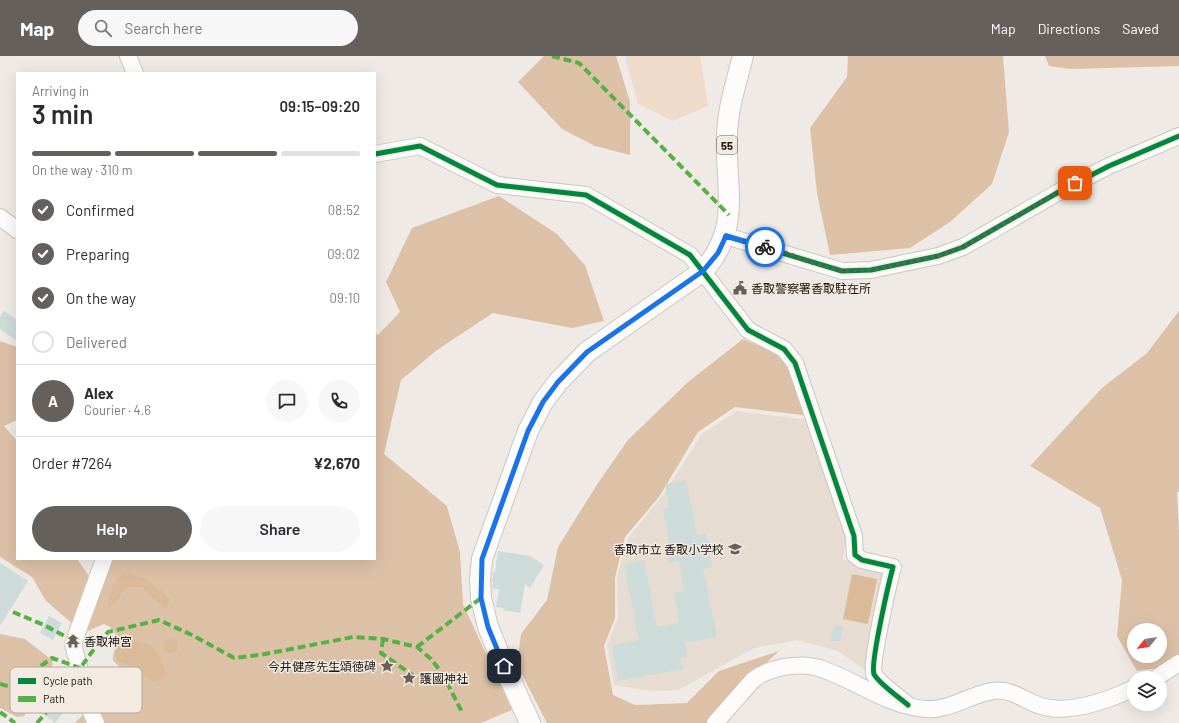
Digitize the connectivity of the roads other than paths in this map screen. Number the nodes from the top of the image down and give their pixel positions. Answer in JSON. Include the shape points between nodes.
{"nodes":[{"id":1,"x":128,"y":56,"type":"edge"},
{"id":2,"x":743,"y":56,"type":"edge"},
{"id":3,"x":135,"y":72,"type":"edge"},
{"id":4,"x":1179,"y":136,"type":"edge"},
{"id":5,"x":376,"y":154,"type":"edge"},
{"id":6,"x":0,"y":217,"type":"edge"},
{"id":7,"x":16,"y":229,"type":"edge"},
{"id":8,"x":726,"y":236,"type":"junction"},
{"id":9,"x":703,"y":271,"type":"junction"},
{"id":10,"x":104,"y":560,"type":"edge"},
{"id":11,"x":1179,"y":663,"type":"edge"},
{"id":12,"x":79,"y":667,"type":"edge"},
{"id":13,"x":1167,"y":671,"type":"edge"},
{"id":14,"x":1127,"y":691,"type":"edge"},
{"id":15,"x":908,"y":705,"type":"junction"},
{"id":16,"x":91,"y":713,"type":"edge"},
{"id":17,"x":96,"y":723,"type":"edge"},
{"id":18,"x":530,"y":723,"type":"edge"},
{"id":19,"x":715,"y":723,"type":"edge"}],
"edges":[{"from":1,"to":3,"type":"street"},
{"from":2,"to":8,"type":"main road","number":"55","via":[[728,122],[729,215]]},
{"from":4,"to":8,"type":"street","via":[[1109,166],[963,247],[938,256],[871,270],[842,271]]},
{"from":5,"to":9,"type":"street","via":[[420,146],[497,185],[586,195],[690,255]]},
{"from":6,"to":7,"type":"street"},
{"from":8,"to":9,"type":"main road","number":"55","via":[[718,253]]},
{"from":9,"to":15,"type":"street","via":[[748,330],[784,349],[795,363],[854,536],[855,555],[862,560],[892,566],[874,657],[874,673]]},
{"from":9,"to":18,"type":"main road","number":"55","via":[[587,352],[543,402],[528,431],[482,559],[480,580],[481,598],[488,627]]},
{"from":10,"to":12,"type":"street","via":[[73,644]]},
{"from":11,"to":13,"type":"street"},
{"from":14,"to":15,"type":"street","via":[[1109,700],[1058,710],[1041,706],[1006,690],[982,694],[939,708],[926,709]]},
{"from":15,"to":19,"type":"street","via":[[883,698],[820,668],[777,668],[753,680]]},
{"from":16,"to":17,"type":"street"}]}
